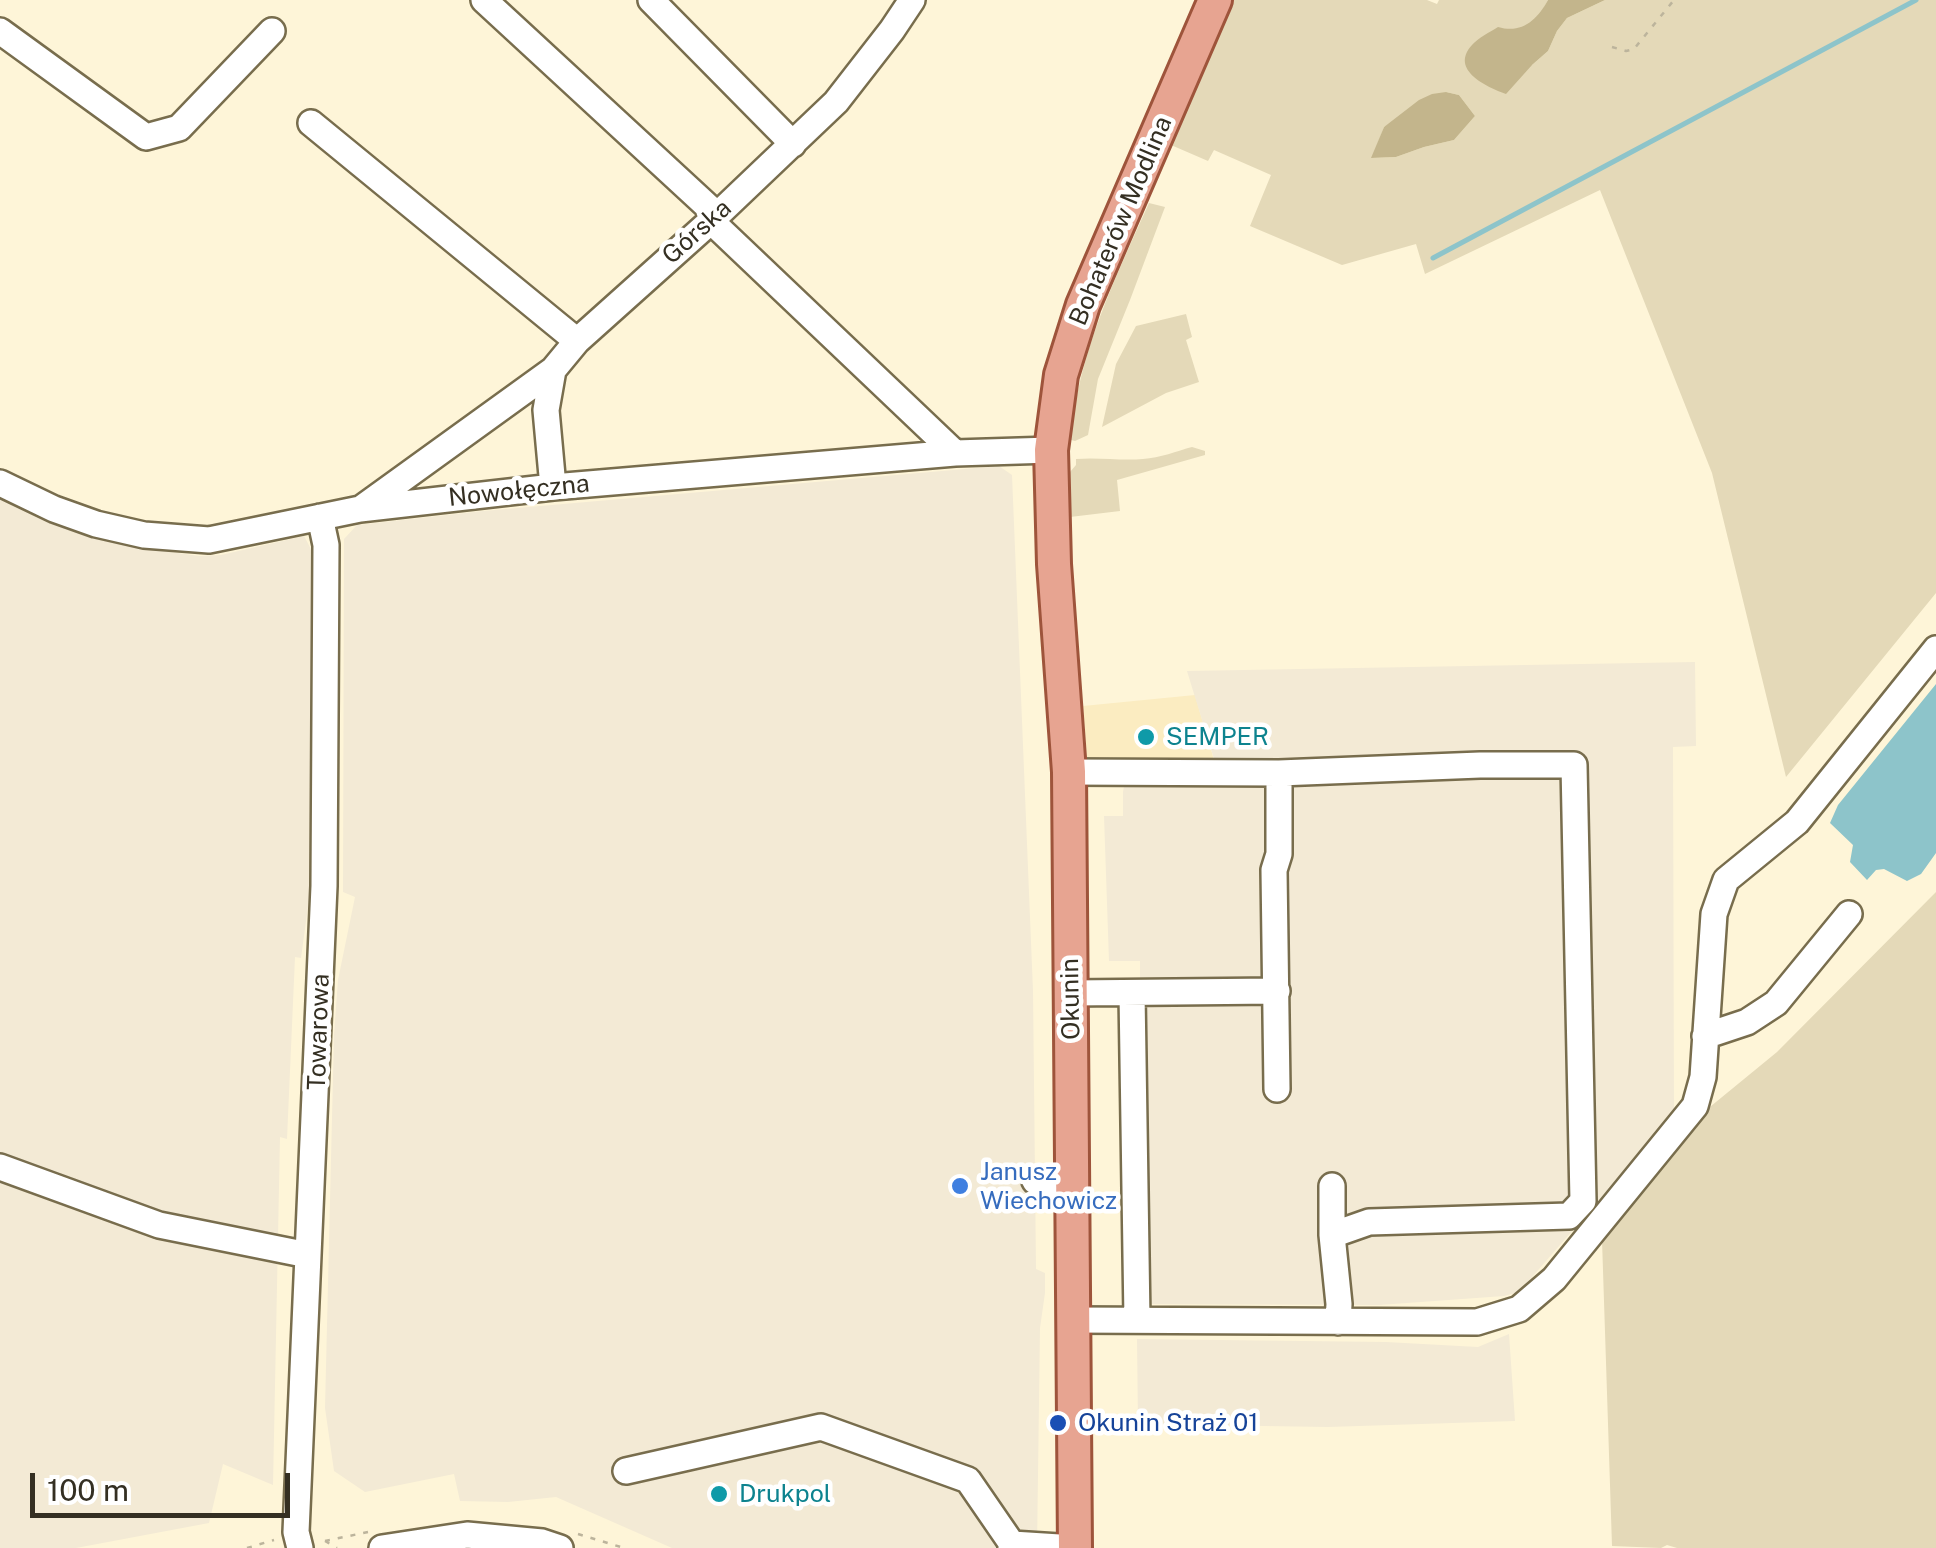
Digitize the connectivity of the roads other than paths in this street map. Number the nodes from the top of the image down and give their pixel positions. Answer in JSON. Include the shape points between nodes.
{"nodes":[{"id":1,"x":484,"y":0,"type":"edge"},
{"id":2,"x":651,"y":0,"type":"edge"},
{"id":3,"x":912,"y":0,"type":"edge"},
{"id":4,"x":1215,"y":0,"type":"edge"},
{"id":5,"x":0,"y":31,"type":"edge"},
{"id":6,"x":272,"y":32,"type":"dead end"},
{"id":7,"x":312,"y":124,"type":"dead end"},
{"id":8,"x":792,"y":144,"type":"junction"},
{"id":9,"x":714,"y":218,"type":"junction"},
{"id":10,"x":576,"y":341,"type":"junction"},
{"id":11,"x":553,"y":370,"type":"junction"},
{"id":12,"x":1051,"y":450,"type":"junction"},
{"id":13,"x":955,"y":454,"type":"junction"},
{"id":14,"x":0,"y":483,"type":"edge"},
{"id":15,"x":553,"y":487,"type":"junction"},
{"id":16,"x":360,"y":509,"type":"junction"},
{"id":17,"x":320,"y":517,"type":"junction"},
{"id":18,"x":1936,"y":650,"type":"edge"},
{"id":19,"x":1069,"y":772,"type":"junction"},
{"id":20,"x":1278,"y":774,"type":"junction"},
{"id":21,"x":1849,"y":914,"type":"dead end"},
{"id":22,"x":1277,"y":991,"type":"junction"},
{"id":23,"x":1071,"y":993,"type":"junction"},
{"id":24,"x":1132,"y":993,"type":"junction"},
{"id":25,"x":1705,"y":1036,"type":"junction"},
{"id":26,"x":1277,"y":1089,"type":"dead end"},
{"id":27,"x":0,"y":1167,"type":"edge"},
{"id":28,"x":1035,"y":1181,"type":"dead end"},
{"id":29,"x":1332,"y":1186,"type":"dead end"},
{"id":30,"x":1073,"y":1188,"type":"junction"},
{"id":31,"x":1332,"y":1235,"type":"junction"},
{"id":32,"x":308,"y":1254,"type":"junction"},
{"id":33,"x":1073,"y":1320,"type":"junction"},
{"id":34,"x":1137,"y":1320,"type":"junction"},
{"id":35,"x":1338,"y":1322,"type":"junction"},
{"id":36,"x":626,"y":1471,"type":"dead end"},
{"id":37,"x":302,"y":1540,"type":"edge"},
{"id":38,"x":1012,"y":1546,"type":"edge"},
{"id":39,"x":382,"y":1548,"type":"edge"},
{"id":40,"x":560,"y":1548,"type":"edge"},
{"id":41,"x":1074,"y":1548,"type":"edge"}],
"edges":[{"from":1,"to":9,"type":"street"},
{"from":2,"to":8,"type":"street"},
{"from":3,"to":8,"type":"street","name":"Górska","via":[[836,102]]},
{"from":4,"to":12,"type":"main road","name":"Bohaterów Modlina","via":[[1083,305],[1062,375]]},
{"from":5,"to":6,"type":"street","via":[[146,138],[180,128]]},
{"from":7,"to":10,"type":"street"},
{"from":8,"to":9,"type":"street","name":"Górska"},
{"from":9,"to":10,"type":"street","name":"Górska"},
{"from":9,"to":13,"type":"street"},
{"from":10,"to":11,"type":"street","name":"Górska"},
{"from":11,"to":15,"type":"street","via":[[546,410]]},
{"from":11,"to":16,"type":"street","name":"Górska"},
{"from":12,"to":13,"type":"street","name":"Nowołęczna"},
{"from":12,"to":19,"type":"main road","name":"Okunin"},
{"from":13,"to":15,"type":"street","name":"Nowołęczna"},
{"from":14,"to":17,"type":"street","name":"Nowołęczna","via":[[54,509],[144,536],[209,540]]},
{"from":15,"to":16,"type":"street","name":"Nowołęczna"},
{"from":16,"to":17,"type":"street","name":"Nowołęczna"},
{"from":17,"to":32,"type":"street","name":"Towarowa","via":[[326,545],[324,886]]},
{"from":18,"to":25,"type":"street","via":[[1797,822],[1726,880],[1714,914]]},
{"from":19,"to":20,"type":"street"},
{"from":19,"to":23,"type":"main road","name":"Okunin"},
{"from":20,"to":22,"type":"street"},
{"from":20,"to":31,"type":"street","via":[[1574,765],[1583,1201],[1569,1216],[1370,1222]]},
{"from":21,"to":25,"type":"street","via":[[1776,1003],[1747,1022]]},
{"from":22,"to":24,"type":"street"},
{"from":22,"to":26,"type":"street"},
{"from":23,"to":24,"type":"street"},
{"from":23,"to":30,"type":"main road","name":"Okunin"},
{"from":24,"to":34,"type":"street"},
{"from":25,"to":35,"type":"street","via":[[1695,1106],[1554,1278],[1520,1308],[1477,1322]]},
{"from":27,"to":32,"type":"street","via":[[159,1224]]},
{"from":28,"to":30,"type":"street"},
{"from":29,"to":31,"type":"street"},
{"from":30,"to":33,"type":"main road","name":"Okunin"},
{"from":31,"to":35,"type":"street"},
{"from":32,"to":37,"type":"street","name":"Towarowa","via":[[296,1532]]},
{"from":33,"to":34,"type":"street"},
{"from":33,"to":41,"type":"main road","name":"Okunin"},
{"from":34,"to":35,"type":"street"},
{"from":36,"to":38,"type":"street","via":[[822,1427],[968,1480]]},
{"from":38,"to":41,"type":"street"},
{"from":39,"to":40,"type":"street","via":[[467,1535]]}]}
